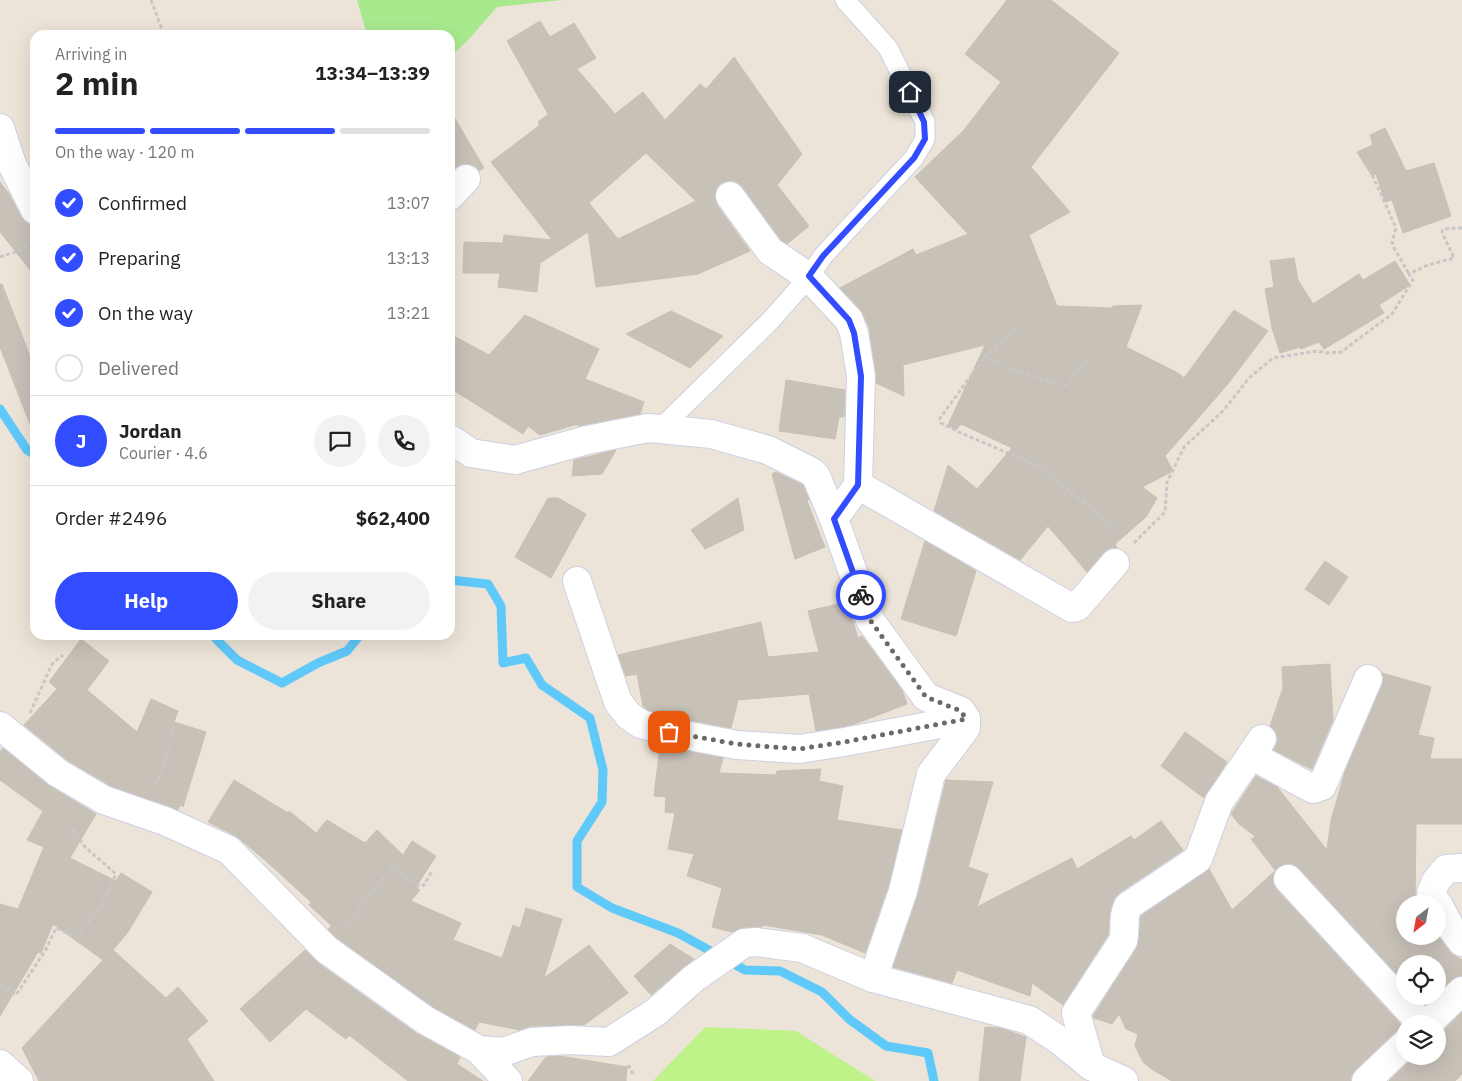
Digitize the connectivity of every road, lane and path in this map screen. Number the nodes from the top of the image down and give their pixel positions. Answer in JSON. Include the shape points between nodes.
{"nodes":[{"id":1,"x":151,"y":0,"type":"edge"},
{"id":2,"x":846,"y":0,"type":"edge"},
{"id":3,"x":162,"y":30,"type":"edge"},
{"id":4,"x":0,"y":128,"type":"edge"},
{"id":5,"x":1367,"y":163,"type":"dead end"},
{"id":6,"x":730,"y":196,"type":"dead end"},
{"id":7,"x":30,"y":200,"type":"edge"},
{"id":8,"x":1462,"y":228,"type":"edge"},
{"id":9,"x":30,"y":244,"type":"edge"},
{"id":10,"x":0,"y":258,"type":"edge"},
{"id":11,"x":1409,"y":274,"type":"junction"},
{"id":12,"x":809,"y":276,"type":"junction"},
{"id":13,"x":1017,"y":328,"type":"dead end"},
{"id":14,"x":985,"y":356,"type":"junction"},
{"id":15,"x":1088,"y":358,"type":"dead end"},
{"id":16,"x":660,"y":429,"type":"junction"},
{"id":17,"x":455,"y":442,"type":"edge"},
{"id":18,"x":858,"y":485,"type":"junction"},
{"id":19,"x":834,"y":519,"type":"junction"},
{"id":20,"x":1123,"y":555,"type":"junction"},
{"id":21,"x":577,"y":581,"type":"dead end"},
{"id":22,"x":63,"y":655,"type":"dead end"},
{"id":23,"x":1368,"y":679,"type":"dead end"},
{"id":24,"x":34,"y":708,"type":"dead end"},
{"id":25,"x":966,"y":719,"type":"junction"},
{"id":26,"x":0,"y":726,"type":"edge"},
{"id":27,"x":174,"y":727,"type":"dead end"},
{"id":28,"x":163,"y":768,"type":"dead end"},
{"id":29,"x":71,"y":827,"type":"dead end"},
{"id":30,"x":1462,"y":868,"type":"edge"},
{"id":31,"x":432,"y":871,"type":"dead end"},
{"id":32,"x":1288,"y":879,"type":"dead end"},
{"id":33,"x":1432,"y":895,"type":"edge"},
{"id":34,"x":1446,"y":919,"type":"edge"},
{"id":35,"x":1462,"y":942,"type":"edge"},
{"id":36,"x":327,"y":950,"type":"junction"},
{"id":37,"x":873,"y":978,"type":"junction"},
{"id":38,"x":0,"y":986,"type":"edge"},
{"id":39,"x":1462,"y":990,"type":"edge"},
{"id":40,"x":1414,"y":1015,"type":"edge"},
{"id":41,"x":1436,"y":1015,"type":"edge"},
{"id":42,"x":479,"y":1050,"type":"junction"},
{"id":43,"x":1396,"y":1053,"type":"edge"},
{"id":44,"x":0,"y":1064,"type":"edge"},
{"id":45,"x":1091,"y":1066,"type":"junction"},
{"id":46,"x":19,"y":1081,"type":"edge"},
{"id":47,"x":508,"y":1081,"type":"edge"},
{"id":48,"x":1124,"y":1081,"type":"edge"},
{"id":49,"x":1366,"y":1081,"type":"edge"}],
"edges":[{"from":1,"to":3,"type":"path"},
{"from":2,"to":12,"type":"lane","via":[[888,48],[924,122],[925,139],[914,158],[823,256]]},
{"from":4,"to":7,"type":"street","via":[[12,164]]},
{"from":5,"to":11,"type":"path","via":[[1396,228],[1392,242],[1394,248]]},
{"from":6,"to":12,"type":"street","via":[[770,251]]},
{"from":8,"to":11,"type":"path","via":[[1443,229],[1442,232],[1454,258],[1452,260]]},
{"from":9,"to":10,"type":"path"},
{"from":11,"to":20,"type":"path","via":[[1414,280],[1392,314],[1341,352],[1318,350],[1273,358],[1249,378],[1224,410],[1184,447],[1167,482],[1165,512]]},
{"from":12,"to":16,"type":"lane","via":[[770,321]]},
{"from":12,"to":18,"type":"street","via":[[849,320],[854,333],[861,376]]},
{"from":13,"to":14,"type":"path"},
{"from":14,"to":15,"type":"path","via":[[1016,371],[1062,385],[1067,385]]},
{"from":14,"to":20,"type":"path","via":[[940,418],[940,423],[1038,466],[1103,518]]},
{"from":16,"to":17,"type":"street","via":[[648,428],[587,440],[515,460],[471,453]]},
{"from":16,"to":19,"type":"street","via":[[711,434],[768,450],[812,472]]},
{"from":18,"to":19,"type":"street"},
{"from":18,"to":20,"type":"street","via":[[1072,608],[1077,607]]},
{"from":19,"to":25,"type":"street","via":[[870,620],[926,697],[961,711]]},
{"from":21,"to":25,"type":"street","via":[[618,702],[629,716],[641,724],[737,744],[799,749]]},
{"from":22,"to":24,"type":"path","via":[[52,664]]},
{"from":23,"to":45,"type":"street","via":[[1322,786],[1313,789],[1257,747],[1219,802],[1198,859],[1128,906],[1124,914],[1123,941],[1076,1014]]},
{"from":25,"to":37,"type":"street","via":[[966,728],[932,774],[903,891]]},
{"from":26,"to":36,"type":"street","via":[[58,773],[104,800],[229,850]]},
{"from":27,"to":28,"type":"path"},
{"from":29,"to":38,"type":"path","via":[[85,847],[116,874],[100,909],[77,938],[56,928],[45,952],[16,995]]},
{"from":30,"to":33,"type":"street","via":[[1446,869],[1436,881]]},
{"from":31,"to":36,"type":"path","via":[[424,885],[419,886],[392,867]]},
{"from":32,"to":40,"type":"street"},
{"from":34,"to":35,"type":"street"},
{"from":36,"to":42,"type":"street","via":[[425,1020]]},
{"from":37,"to":42,"type":"street","via":[[802,948],[744,943],[693,979],[656,1012],[609,1042],[532,1042],[504,1052]]},
{"from":37,"to":45,"type":"street","via":[[1029,1020]]},
{"from":39,"to":41,"type":"street"},
{"from":42,"to":47,"type":"street"},
{"from":43,"to":49,"type":"street"},
{"from":44,"to":46,"type":"street"},
{"from":45,"to":48,"type":"street"}]}
